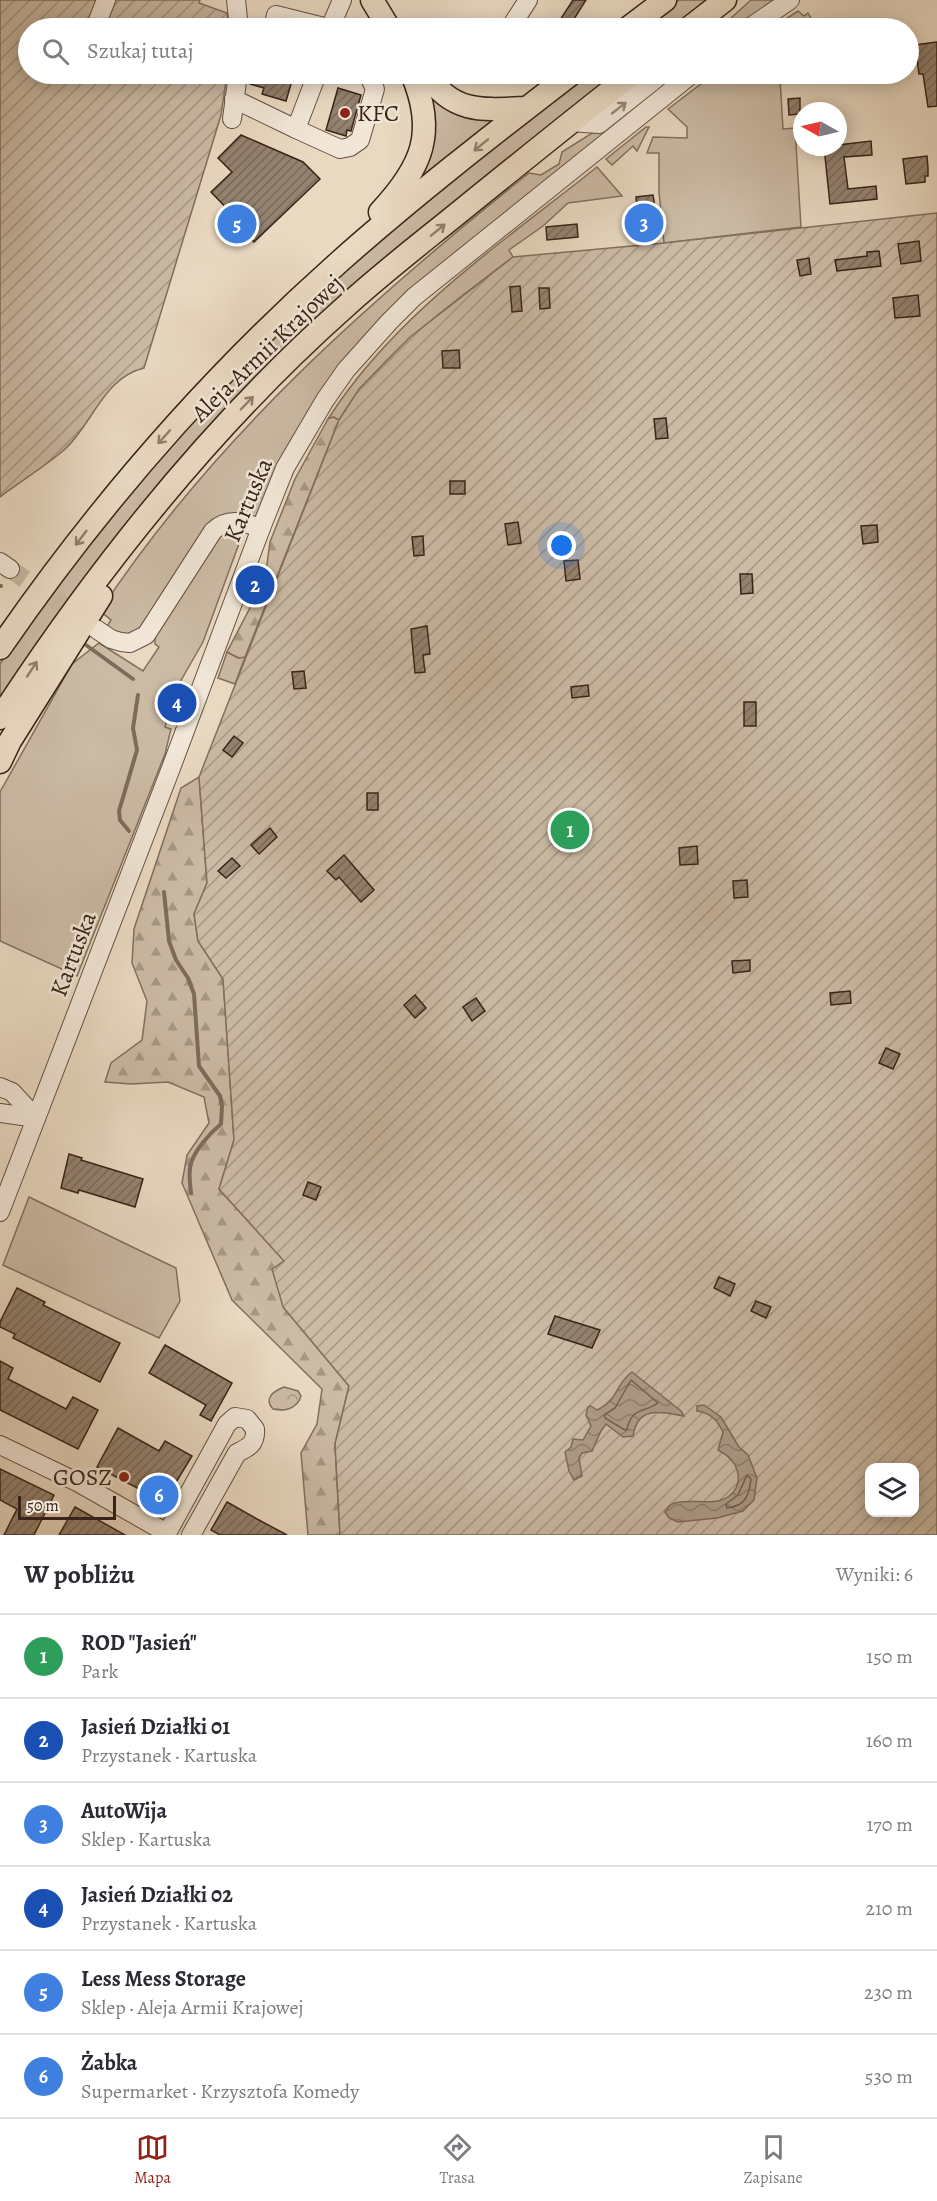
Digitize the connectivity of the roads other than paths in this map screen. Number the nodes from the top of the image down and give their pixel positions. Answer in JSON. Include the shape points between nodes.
{"nodes":[{"id":1,"x":106,"y":0,"type":"edge"},
{"id":2,"x":236,"y":0,"type":"edge"},
{"id":3,"x":342,"y":0,"type":"edge"},
{"id":4,"x":372,"y":0,"type":"edge"},
{"id":5,"x":391,"y":0,"type":"edge"},
{"id":6,"x":528,"y":0,"type":"edge"},
{"id":7,"x":665,"y":0,"type":"edge"},
{"id":8,"x":725,"y":0,"type":"edge"},
{"id":9,"x":790,"y":0,"type":"edge"},
{"id":10,"x":99,"y":18,"type":"edge"},
{"id":11,"x":238,"y":18,"type":"edge"},
{"id":12,"x":275,"y":18,"type":"edge"},
{"id":13,"x":288,"y":18,"type":"edge"},
{"id":14,"x":334,"y":18,"type":"edge"},
{"id":15,"x":383,"y":18,"type":"edge"},
{"id":16,"x":399,"y":18,"type":"edge"},
{"id":17,"x":516,"y":18,"type":"edge"},
{"id":18,"x":641,"y":18,"type":"edge"},
{"id":19,"x":702,"y":18,"type":"edge"},
{"id":20,"x":763,"y":18,"type":"edge"},
{"id":21,"x":236,"y":84,"type":"edge"},
{"id":22,"x":313,"y":84,"type":"edge"},
{"id":23,"x":373,"y":84,"type":"edge"},
{"id":24,"x":416,"y":84,"type":"edge"},
{"id":25,"x":435,"y":84,"type":"edge"},
{"id":26,"x":558,"y":84,"type":"edge"},
{"id":27,"x":619,"y":84,"type":"edge"},
{"id":28,"x":649,"y":84,"type":"edge"},
{"id":29,"x":679,"y":84,"type":"edge"},
{"id":30,"x":234,"y":99,"type":"junction"},
{"id":31,"x":526,"y":108,"type":"junction"},
{"id":32,"x":232,"y":119,"type":"dead end"},
{"id":33,"x":570,"y":122,"type":"junction"},
{"id":34,"x":296,"y":129,"type":"junction"},
{"id":35,"x":339,"y":262,"type":"junction"},
{"id":36,"x":207,"y":446,"type":"junction"},
{"id":37,"x":261,"y":528,"type":"junction"},
{"id":38,"x":96,"y":628,"type":"tunnel mouth"},
{"id":39,"x":0,"y":648,"type":"edge"},
{"id":40,"x":0,"y":718,"type":"edge"},
{"id":41,"x":0,"y":762,"type":"edge"},
{"id":42,"x":0,"y":1087,"type":"edge"},
{"id":43,"x":0,"y":1113,"type":"edge"},
{"id":44,"x":36,"y":1118,"type":"junction"},
{"id":45,"x":0,"y":1212,"type":"edge"},
{"id":46,"x":0,"y":1445,"type":"edge"},
{"id":47,"x":166,"y":1534,"type":"edge"},
{"id":48,"x":191,"y":1535,"type":"edge"}],
"edges":[{"from":1,"to":10,"type":"street"},
{"from":2,"to":11,"type":"street"},
{"from":3,"to":14,"type":"street"},
{"from":4,"to":15,"type":"main road"},
{"from":5,"to":16,"type":"main road"},
{"from":6,"to":17,"type":"street"},
{"from":7,"to":18,"type":"main road"},
{"from":8,"to":19,"type":"main road"},
{"from":9,"to":20,"type":"street"},
{"from":12,"to":13,"type":"street"},
{"from":21,"to":30,"type":"street"},
{"from":22,"to":34,"type":"street"},
{"from":23,"to":34,"type":"street","via":[[375,89],[360,140],[351,147],[340,149]]},
{"from":24,"to":35,"type":"main road","via":[[425,122],[410,177]]},
{"from":25,"to":31,"type":"main road","via":[[463,106],[487,110]]},
{"from":26,"to":31,"type":"main road","name":"Aleja Armii Krajowej"},
{"from":27,"to":33,"type":"main road","name":"Aleja Armii Krajowej"},
{"from":33,"to":28,"type":"street","one_way":true,"via":[[599,124]]},
{"from":29,"to":37,"type":"street","name":"Kartuska","via":[[446,270],[389,322],[346,370],[319,409],[285,468]]},
{"from":30,"to":32,"type":"street"},
{"from":30,"to":34,"type":"street"},
{"from":31,"to":35,"type":"main road","name":"Aleja Armii Krajowej","one_way":true},
{"from":36,"to":33,"type":"main road","name":"Aleja Armii Krajowej","one_way":true,"via":[[344,307]]},
{"from":35,"to":39,"type":"main road","name":"Aleja Armii Krajowej","one_way":true,"via":[[225,371],[158,444],[85,533]]},
{"from":40,"to":36,"type":"main road","name":"Aleja Armii Krajowej","one_way":true,"via":[[101,573]]},
{"from":36,"to":41,"type":"main road","via":[[94,606]]},
{"from":37,"to":38,"type":"street","via":[[233,521],[218,526],[152,627],[138,640],[121,642]]},
{"from":37,"to":44,"type":"street","name":"Kartuska"},
{"from":42,"to":44,"type":"street","via":[[12,1092]]},
{"from":43,"to":44,"type":"street"},
{"from":44,"to":45,"type":"street","name":"Kartuska"},
{"from":46,"to":47,"type":"street","via":[[79,1483]]},
{"from":47,"to":48,"type":"street","via":[[227,1424],[235,1417],[247,1419],[255,1429],[255,1441],[237,1453]]}]}
